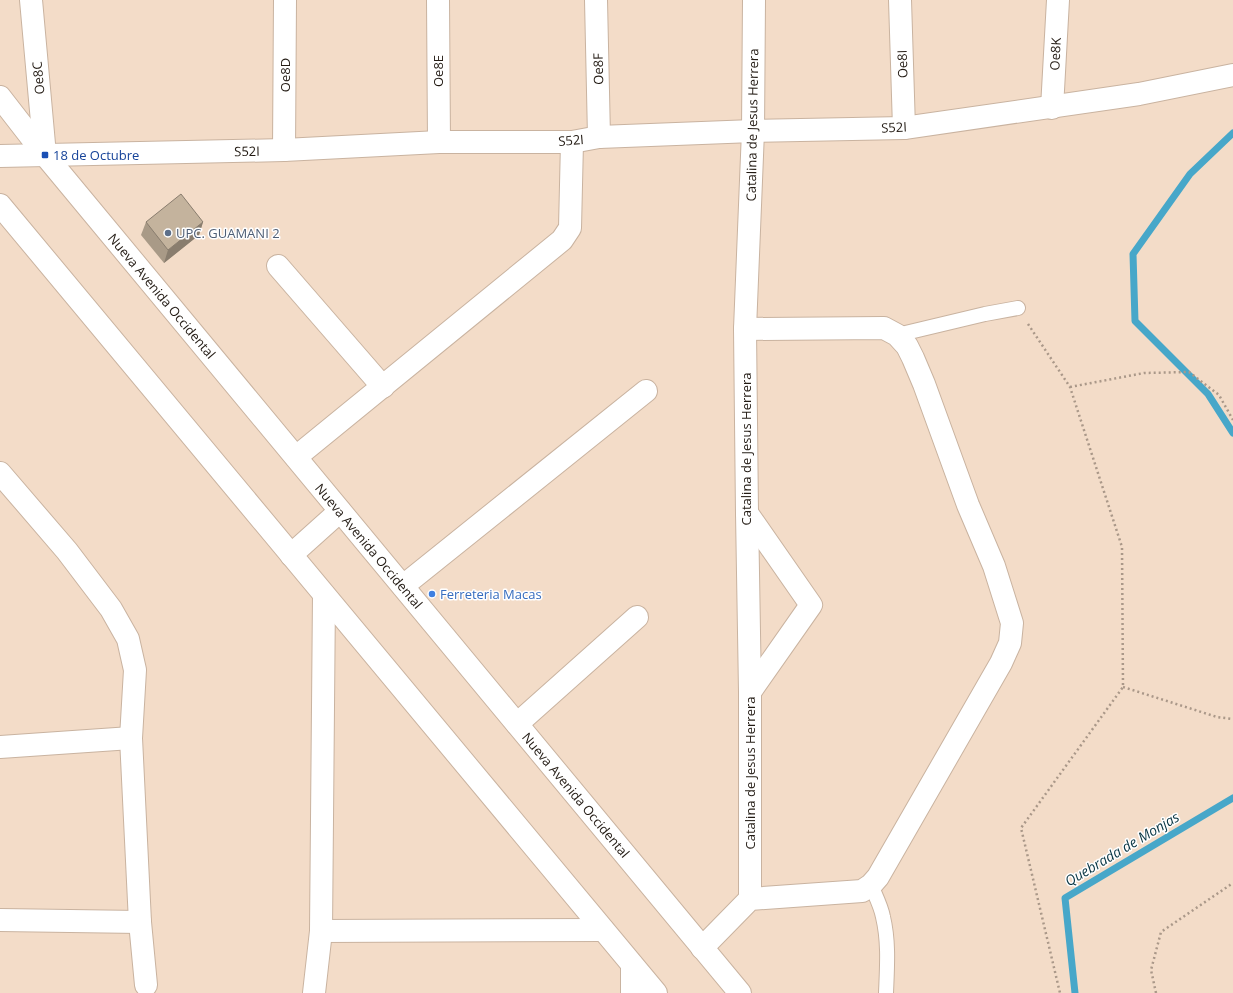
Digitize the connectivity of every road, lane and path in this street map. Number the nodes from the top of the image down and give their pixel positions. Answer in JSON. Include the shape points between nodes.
{"nodes":[{"id":1,"x":31,"y":0,"type":"edge"},
{"id":2,"x":285,"y":0,"type":"edge"},
{"id":3,"x":438,"y":0,"type":"edge"},
{"id":4,"x":596,"y":0,"type":"edge"},
{"id":5,"x":754,"y":0,"type":"edge"},
{"id":6,"x":900,"y":0,"type":"edge"},
{"id":7,"x":1058,"y":0,"type":"edge"},
{"id":8,"x":1233,"y":75,"type":"edge"},
{"id":9,"x":0,"y":97,"type":"edge"},
{"id":10,"x":1052,"y":108,"type":"junction"},
{"id":11,"x":904,"y":128,"type":"junction"},
{"id":12,"x":753,"y":130,"type":"junction"},
{"id":13,"x":599,"y":137,"type":"junction"},
{"id":14,"x":438,"y":142,"type":"junction"},
{"id":15,"x":572,"y":142,"type":"junction"},
{"id":16,"x":284,"y":150,"type":"junction"},
{"id":17,"x":45,"y":155,"type":"junction"},
{"id":18,"x":0,"y":156,"type":"edge"},
{"id":19,"x":0,"y":205,"type":"edge"},
{"id":20,"x":278,"y":266,"type":"dead end"},
{"id":21,"x":1018,"y":308,"type":"joint"},
{"id":22,"x":745,"y":330,"type":"junction"},
{"id":23,"x":897,"y":335,"type":"junction"},
{"id":24,"x":1070,"y":387,"type":"junction"},
{"id":25,"x":383,"y":388,"type":"junction"},
{"id":26,"x":646,"y":391,"type":"dead end"},
{"id":27,"x":1233,"y":420,"type":"edge"},
{"id":28,"x":296,"y":457,"type":"junction"},
{"id":29,"x":0,"y":472,"type":"edge"},
{"id":30,"x":340,"y":511,"type":"junction"},
{"id":31,"x":746,"y":513,"type":"junction"},
{"id":32,"x":290,"y":555,"type":"junction"},
{"id":33,"x":403,"y":586,"type":"junction"},
{"id":34,"x":324,"y":595,"type":"junction"},
{"id":35,"x":637,"y":616,"type":"dead end"},
{"id":36,"x":1123,"y":687,"type":"junction"},
{"id":37,"x":750,"y":692,"type":"junction"},
{"id":38,"x":1233,"y":720,"type":"edge"},
{"id":39,"x":516,"y":724,"type":"junction"},
{"id":40,"x":131,"y":738,"type":"junction"},
{"id":41,"x":0,"y":747,"type":"edge"},
{"id":42,"x":1233,"y":883,"type":"edge"},
{"id":43,"x":871,"y":885,"type":"junction"},
{"id":44,"x":750,"y":899,"type":"junction"},
{"id":45,"x":0,"y":920,"type":"edge"},
{"id":46,"x":140,"y":922,"type":"junction"},
{"id":47,"x":603,"y":930,"type":"junction"},
{"id":48,"x":321,"y":931,"type":"junction"},
{"id":49,"x":702,"y":948,"type":"junction"},
{"id":50,"x":632,"y":965,"type":"junction"},
{"id":51,"x":146,"y":986,"type":"dead end"},
{"id":52,"x":314,"y":993,"type":"edge"},
{"id":53,"x":632,"y":993,"type":"edge"},
{"id":54,"x":656,"y":993,"type":"edge"},
{"id":55,"x":740,"y":993,"type":"edge"},
{"id":56,"x":886,"y":993,"type":"edge"},
{"id":57,"x":1060,"y":993,"type":"edge"},
{"id":58,"x":1156,"y":993,"type":"edge"}],
"edges":[{"from":1,"to":17,"type":"street","name":"Oe8C"},
{"from":2,"to":16,"type":"street","name":"Oe8D"},
{"from":3,"to":14,"type":"street","name":"Oe8E"},
{"from":4,"to":13,"type":"street","name":"Oe8F"},
{"from":5,"to":12,"type":"street","name":"Catalina de Jesus Herrera"},
{"from":6,"to":11,"type":"street","name":"Oe8I"},
{"from":7,"to":10,"type":"street","name":"Oe8K"},
{"from":8,"to":10,"type":"street","name":"S52I"},
{"from":9,"to":17,"type":"street","name":"Nueva Avenida Occidental"},
{"from":10,"to":11,"type":"street","name":"S52I"},
{"from":11,"to":12,"type":"street","name":"S52I"},
{"from":12,"to":13,"type":"street","name":"S52I"},
{"from":12,"to":22,"type":"street","name":"Catalina de Jesus Herrera"},
{"from":13,"to":15,"type":"street","name":"S52I"},
{"from":14,"to":15,"type":"street","name":"S52I"},
{"from":14,"to":16,"type":"street","name":"S52I"},
{"from":15,"to":25,"type":"street","via":[[570,228],[562,240]]},
{"from":16,"to":17,"type":"street","name":"S52I"},
{"from":17,"to":18,"type":"street","name":"S52I"},
{"from":17,"to":28,"type":"street","name":"Nueva Avenida Occidental"},
{"from":19,"to":32,"type":"street"},
{"from":20,"to":25,"type":"street"},
{"from":21,"to":23,"type":"lane"},
{"from":21,"to":24,"type":"path"},
{"from":22,"to":23,"type":"street","via":[[884,328]]},
{"from":22,"to":31,"type":"street","name":"Catalina de Jesus Herrera"},
{"from":23,"to":43,"type":"street","via":[[910,352],[924,384],[968,505],[994,566],[1012,623],[1010,643],[1001,663]]},
{"from":24,"to":27,"type":"path","via":[[1144,373],[1189,372],[1219,395]]},
{"from":24,"to":36,"type":"path","via":[[1122,547]]},
{"from":25,"to":28,"type":"street"},
{"from":26,"to":33,"type":"street"},
{"from":28,"to":30,"type":"street","name":"Nueva Avenida Occidental"},
{"from":29,"to":40,"type":"street","via":[[67,551],[111,609],[128,639],[135,670]]},
{"from":30,"to":32,"type":"street"},
{"from":30,"to":33,"type":"street","name":"Nueva Avenida Occidental"},
{"from":31,"to":37,"type":"street","name":"Catalina de Jesus Herrera"},
{"from":31,"to":37,"type":"street","via":[[811,604]]},
{"from":32,"to":34,"type":"street"},
{"from":33,"to":39,"type":"street","name":"Nueva Avenida Occidental"},
{"from":34,"to":47,"type":"street"},
{"from":34,"to":48,"type":"street"},
{"from":35,"to":39,"type":"street"},
{"from":36,"to":38,"type":"path"},
{"from":36,"to":57,"type":"path","via":[[1021,828]]},
{"from":37,"to":44,"type":"street","name":"Catalina de Jesus Herrera"},
{"from":39,"to":49,"type":"street","name":"Nueva Avenida Occidental"},
{"from":40,"to":41,"type":"street"},
{"from":40,"to":46,"type":"street"},
{"from":42,"to":58,"type":"path","via":[[1161,932],[1151,970]]},
{"from":43,"to":44,"type":"street","via":[[862,891]]},
{"from":43,"to":56,"type":"lane","via":[[883,916],[885,929]]},
{"from":44,"to":49,"type":"street"},
{"from":45,"to":46,"type":"street"},
{"from":46,"to":51,"type":"street"},
{"from":47,"to":48,"type":"street"},
{"from":47,"to":50,"type":"street"},
{"from":48,"to":52,"type":"street"},
{"from":49,"to":55,"type":"street","name":"Nueva Avenida Occidental"},
{"from":50,"to":53,"type":"street"},
{"from":50,"to":54,"type":"street"}]}
